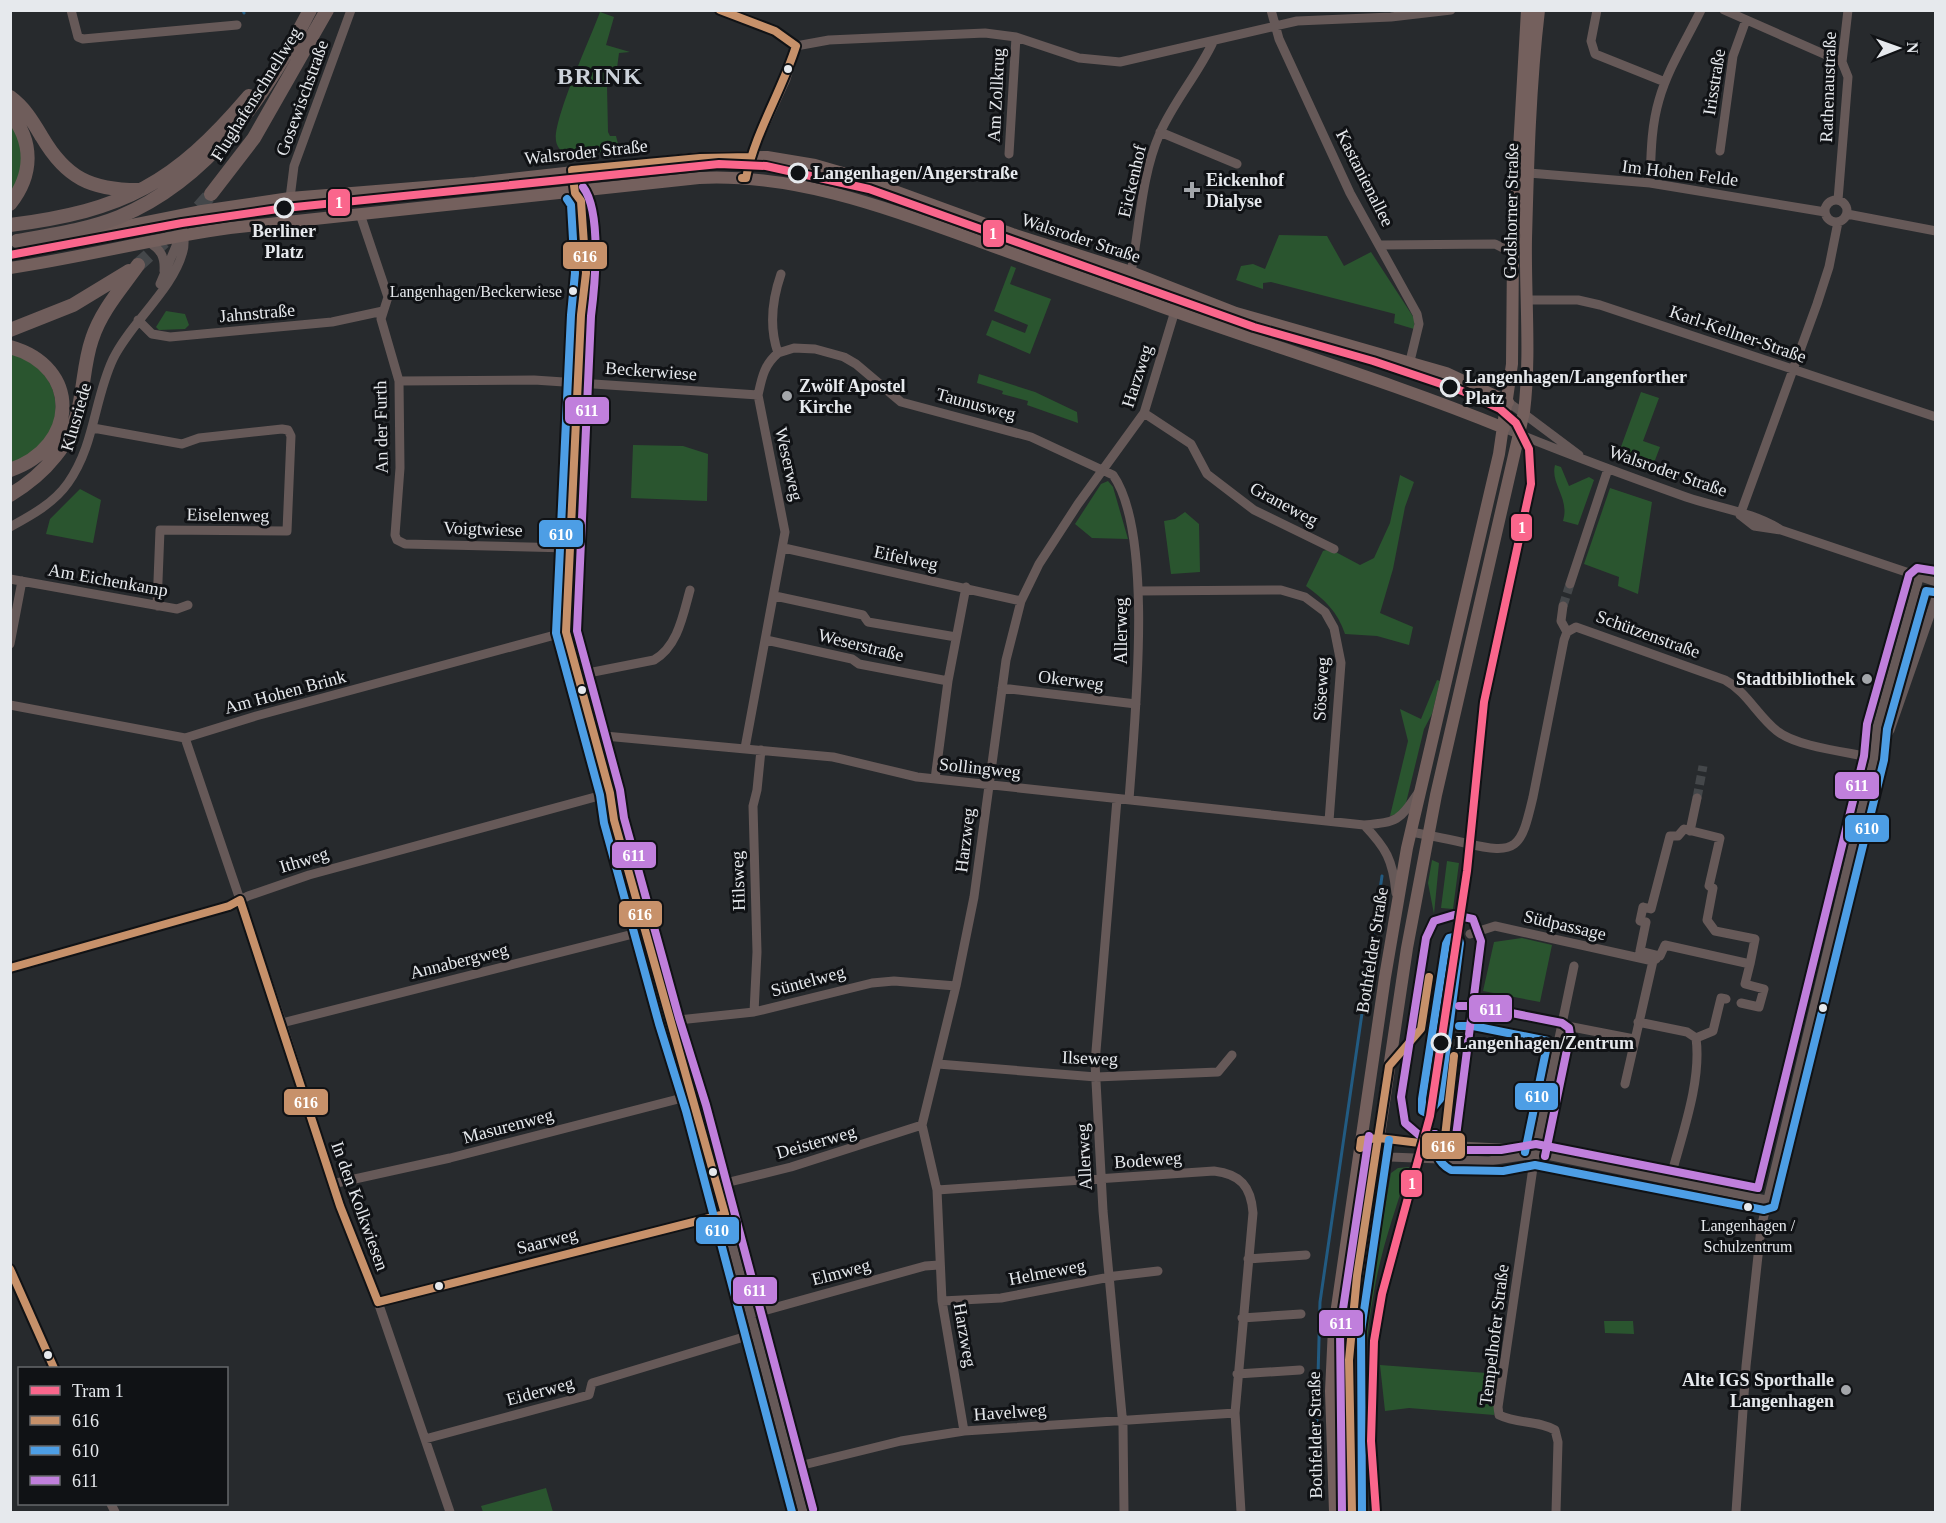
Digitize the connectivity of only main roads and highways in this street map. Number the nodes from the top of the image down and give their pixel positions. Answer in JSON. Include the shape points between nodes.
{"nodes":[{"id":1,"x":310,"y":10,"type":"edge"},
{"id":2,"x":327,"y":10,"type":"edge"},
{"id":3,"x":1527,"y":10,"type":"edge"},
{"id":4,"x":1539,"y":10,"type":"edge"},
{"id":5,"x":268,"y":83,"type":"junction"},
{"id":6,"x":10,"y":97,"type":"edge"},
{"id":7,"x":10,"y":112,"type":"edge"},
{"id":8,"x":143,"y":190,"type":"junction"},
{"id":9,"x":211,"y":194,"type":"tunnel mouth"},
{"id":10,"x":10,"y":204,"type":"edge"},
{"id":11,"x":10,"y":225,"type":"edge"},
{"id":12,"x":14,"y":241,"type":"edge"},
{"id":13,"x":10,"y":268,"type":"edge"},
{"id":14,"x":10,"y":330,"type":"edge"},
{"id":15,"x":10,"y":347,"type":"edge"},
{"id":16,"x":1508,"y":402,"type":"junction"},
{"id":17,"x":1524,"y":412,"type":"joint"},
{"id":18,"x":1504,"y":428,"type":"junction"},
{"id":19,"x":10,"y":470,"type":"edge"},
{"id":20,"x":10,"y":495,"type":"edge"},
{"id":21,"x":1335,"y":1512,"type":"edge"},
{"id":22,"x":1352,"y":1512,"type":"edge"}],
"edges":[{"from":1,"to":5,"type":"highway","name":"Flughafenschnellweg"},
{"from":2,"to":9,"type":"highway","name":"Flughafenschnellweg","via":[[254,138]]},
{"from":3,"to":16,"type":"main road","name":"Godshorner Straße"},
{"from":4,"to":17,"type":"main road","name":"Godshorner Straße","via":[[1529,173]]},
{"from":5,"to":8,"type":"highway","via":[[252,93],[205,145]]},
{"from":5,"to":12,"type":"highway","via":[[219,147],[187,178],[162,195],[95,225]]},
{"from":6,"to":8,"type":"highway","via":[[27,112],[53,156],[76,176],[100,187]]},
{"from":7,"to":10,"type":"highway","via":[[24,133],[29,159],[23,185]]},
{"from":8,"to":11,"type":"highway","via":[[92,210]]},
{"from":12,"to":16,"type":"main road","name":"Walsroder Straße","via":[[97,233],[290,198],[475,183],[572,170],[750,157],[790,160],[838,171],[1261,321],[1410,361],[1474,384]]},
{"from":13,"to":18,"type":"main road","name":"Walsroder Straße","via":[[181,235],[699,178],[746,178],[870,203],[1346,368]]},
{"from":14,"to":20,"type":"highway","via":[[73,305],[138,265],[97,326],[86,360],[80,405],[67,439],[40,474]]},
{"from":15,"to":19,"type":"highway","via":[[39,359],[50,369],[62,396],[63,410],[50,445],[29,462]]},
{"from":16,"to":18,"type":"main road","name":"Bothfelder Straße"},
{"from":17,"to":22,"type":"main road","name":"Bothfelder Straße","via":[[1428,835],[1407,948],[1350,1330]]},
{"from":18,"to":21,"type":"main road","name":"Bothfelder Straße","via":[[1397,901],[1332,1359]]}]}
